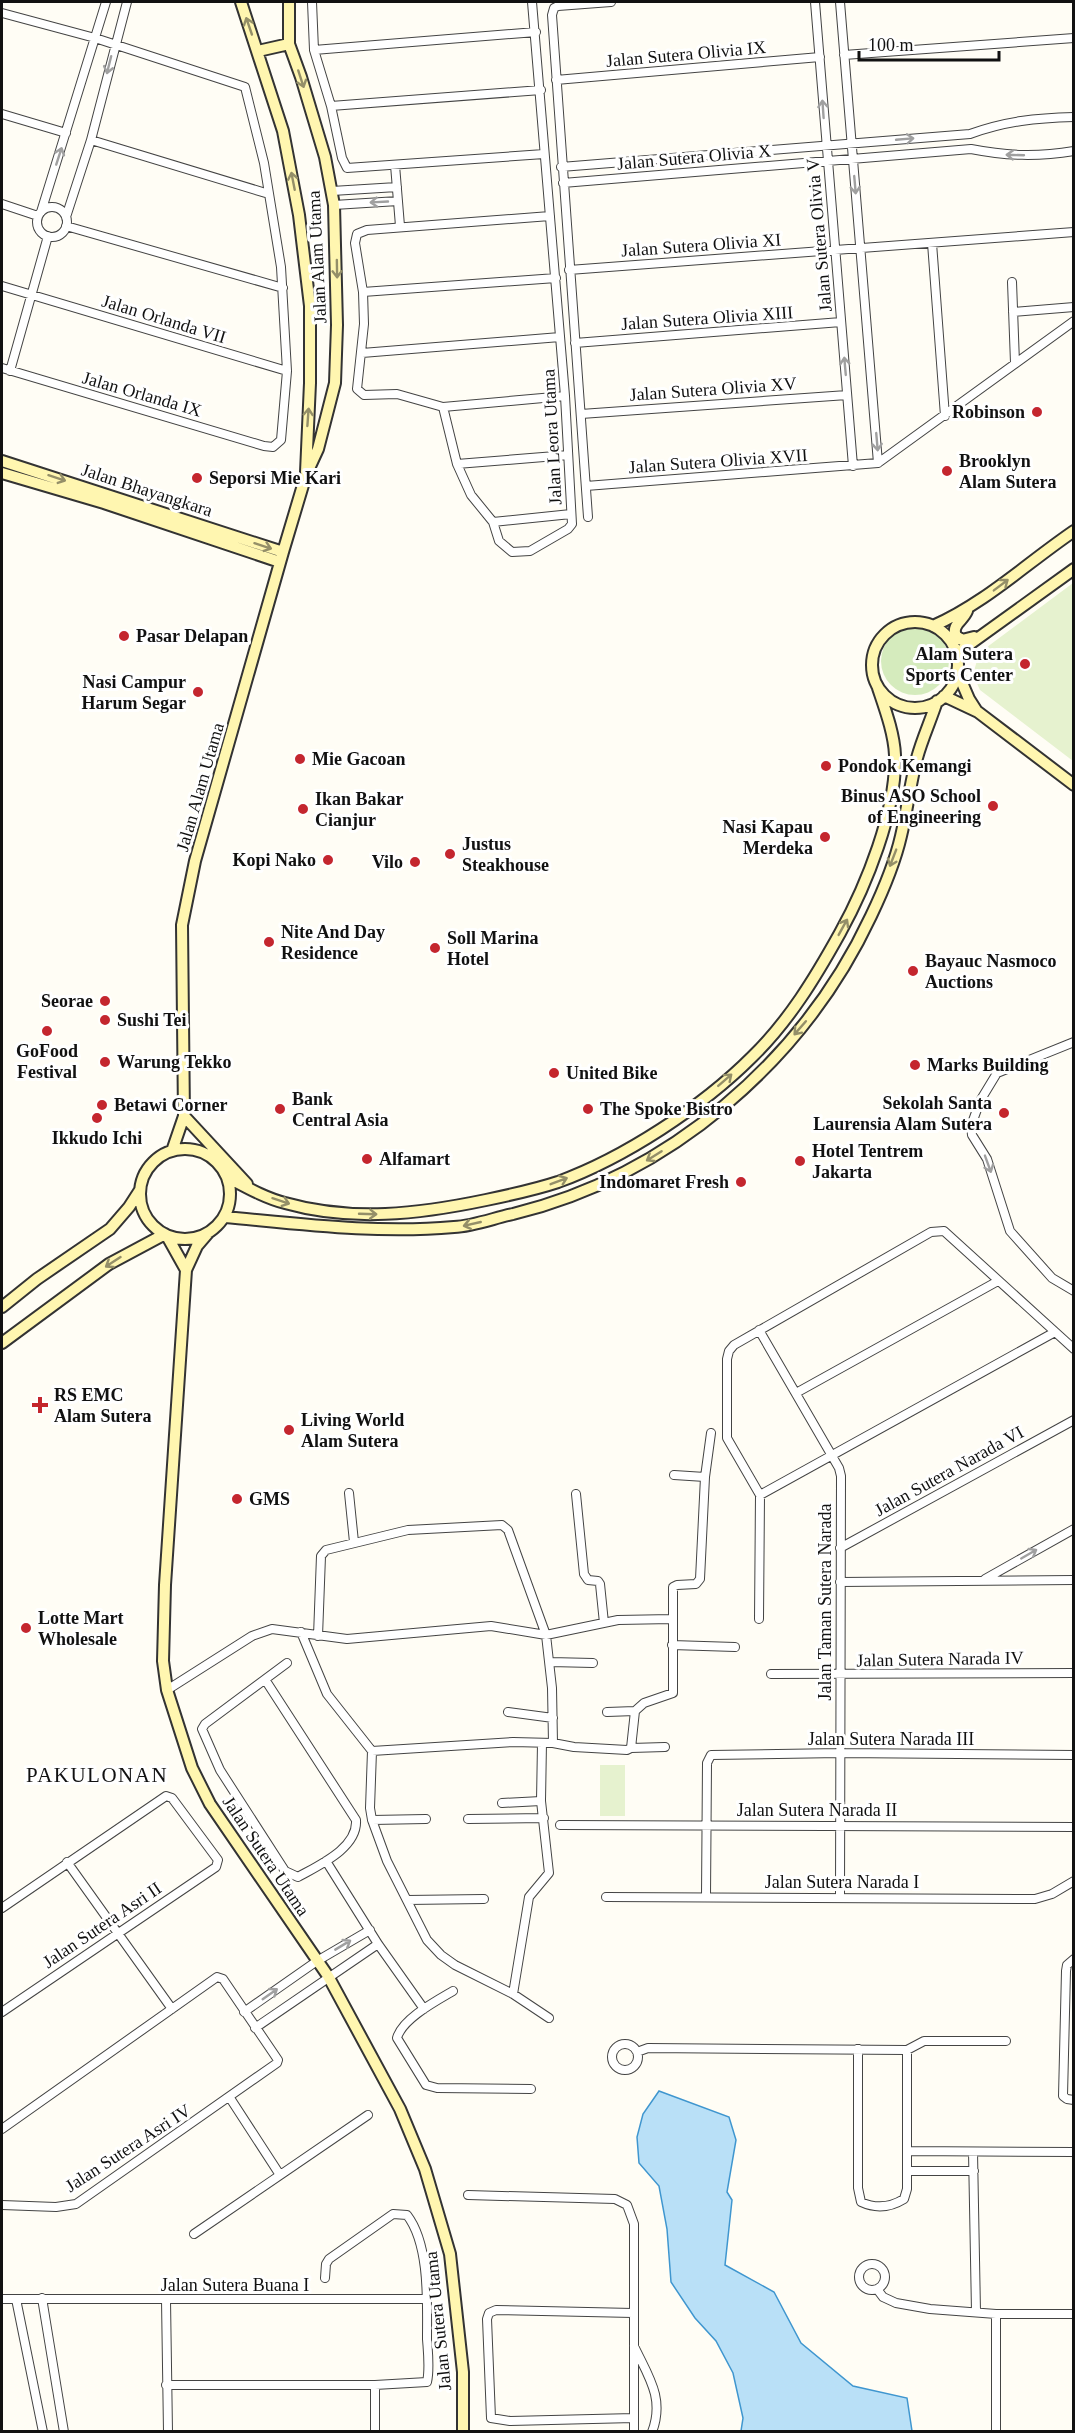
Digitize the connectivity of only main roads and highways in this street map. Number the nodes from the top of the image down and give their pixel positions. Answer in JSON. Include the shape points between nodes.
{"nodes":[{"id":1,"x":241,"y":2,"type":"edge"},
{"id":2,"x":289,"y":2,"type":"edge"},
{"id":3,"x":289,"y":44,"type":"junction"},
{"id":4,"x":258,"y":51,"type":"junction"},
{"id":5,"x":2,"y":461,"type":"edge"},
{"id":6,"x":2,"y":473,"type":"edge"},
{"id":7,"x":306,"y":475,"type":"junction"},
{"id":8,"x":1074,"y":531,"type":"edge"},
{"id":9,"x":281,"y":557,"type":"junction"},
{"id":10,"x":1074,"y":569,"type":"edge"},
{"id":11,"x":968,"y":608,"type":"junction"},
{"id":12,"x":933,"y":626,"type":"junction"},
{"id":13,"x":980,"y":635,"type":"junction"},
{"id":14,"x":956,"y":654,"type":"junction"},
{"id":15,"x":957,"y":671,"type":"junction"},
{"id":16,"x":879,"y":688,"type":"junction"},
{"id":17,"x":940,"y":699,"type":"junction"},
{"id":18,"x":978,"y":712,"type":"junction"},
{"id":19,"x":1074,"y":785,"type":"edge"},
{"id":20,"x":184,"y":1116,"type":"junction"},
{"id":21,"x":172,"y":1151,"type":"junction"},
{"id":22,"x":227,"y":1177,"type":"junction"},
{"id":23,"x":140,"y":1190,"type":"junction"},
{"id":24,"x":253,"y":1191,"type":"junction"},
{"id":25,"x":225,"y":1216,"type":"junction"},
{"id":26,"x":209,"y":1232,"type":"junction"},
{"id":27,"x":166,"y":1235,"type":"junction"},
{"id":28,"x":186,"y":1270,"type":"junction"},
{"id":29,"x":2,"y":1307,"type":"edge"},
{"id":30,"x":2,"y":1343,"type":"edge"},
{"id":31,"x":463,"y":2432,"type":"edge"}],
"edges":[{"from":4,"to":1,"type":"main road","name":"Jalan Alam Utama","one_way":true},
{"from":2,"to":3,"type":"main road","name":"Jalan Alam Utama"},
{"from":3,"to":4,"type":"main road"},
{"from":3,"to":7,"type":"main road","name":"Jalan Alam Utama","one_way":true,"via":[[322,146],[334,205],[335,389],[318,449]]},
{"from":7,"to":4,"type":"main road","name":"Jalan Alam Utama","one_way":true,"via":[[310,306],[299,215],[283,131]]},
{"from":5,"to":9,"type":"main road","name":"Jalan Bhayangkara","one_way":true},
{"from":6,"to":9,"type":"main road","name":"Jalan Bhayangkara"},
{"from":7,"to":9,"type":"main road","name":"Jalan Alam Utama"},
{"from":11,"to":8,"type":"main road","one_way":true},
{"from":9,"to":20,"type":"main road","name":"Jalan Alam Utama","via":[[195,861],[182,925]]},
{"from":10,"to":13,"type":"main road"},
{"from":11,"to":12,"type":"main road"},
{"from":11,"to":13,"type":"main road","via":[[954,629],[956,636],[962,640]]},
{"from":12,"to":14,"type":"main road","via":[[948,637]]},
{"from":12,"to":16,"type":"main road","via":[[918,622],[888,631],[872,658]]},
{"from":13,"to":14,"type":"main road"},
{"from":14,"to":15,"type":"main road"},
{"from":15,"to":17,"type":"main road","via":[[953,685]]},
{"from":15,"to":18,"type":"main road"},
{"from":16,"to":17,"type":"main road","via":[[887,698],[912,707]]},
{"from":24,"to":16,"type":"main road","one_way":true,"via":[[285,1203],[368,1215],[413,1213],[499,1197],[558,1182],[603,1162],[650,1136],[709,1095],[752,1058],[787,1018],[816,976],[869,876],[890,802],[895,755]]},
{"from":17,"to":18,"type":"main road"},
{"from":17,"to":25,"type":"main road","one_way":true,"via":[[917,757],[899,844],[854,950],[805,1024],[716,1113],[650,1159],[603,1183],[543,1207],[457,1227],[344,1229]]},
{"from":18,"to":19,"type":"main road"},
{"from":20,"to":21,"type":"main road","name":"Jalan Alam Utama"},
{"from":20,"to":24,"type":"main road"},
{"from":21,"to":22,"type":"main road","via":[[198,1151],[220,1165]]},
{"from":21,"to":23,"type":"main road","via":[[150,1166]]},
{"from":22,"to":24,"type":"main road"},
{"from":22,"to":25,"type":"main road","via":[[230,1204]]},
{"from":23,"to":27,"type":"main road","via":[[146,1216]]},
{"from":23,"to":29,"type":"main road","via":[[110,1229]]},
{"from":25,"to":26,"type":"main road"},
{"from":26,"to":27,"type":"main road","via":[[189,1239]]},
{"from":26,"to":28,"type":"main road","name":"Jalan Sutera Utama","via":[[197,1246]]},
{"from":27,"to":28,"type":"main road"},
{"from":27,"to":30,"type":"main road","one_way":true,"via":[[109,1264]]},
{"from":28,"to":31,"type":"main road","name":"Jalan Sutera Utama","via":[[165,1585],[167,1690],[192,1768],[210,1804],[328,1976],[400,2109],[425,2169],[450,2254],[463,2372]]}]}
